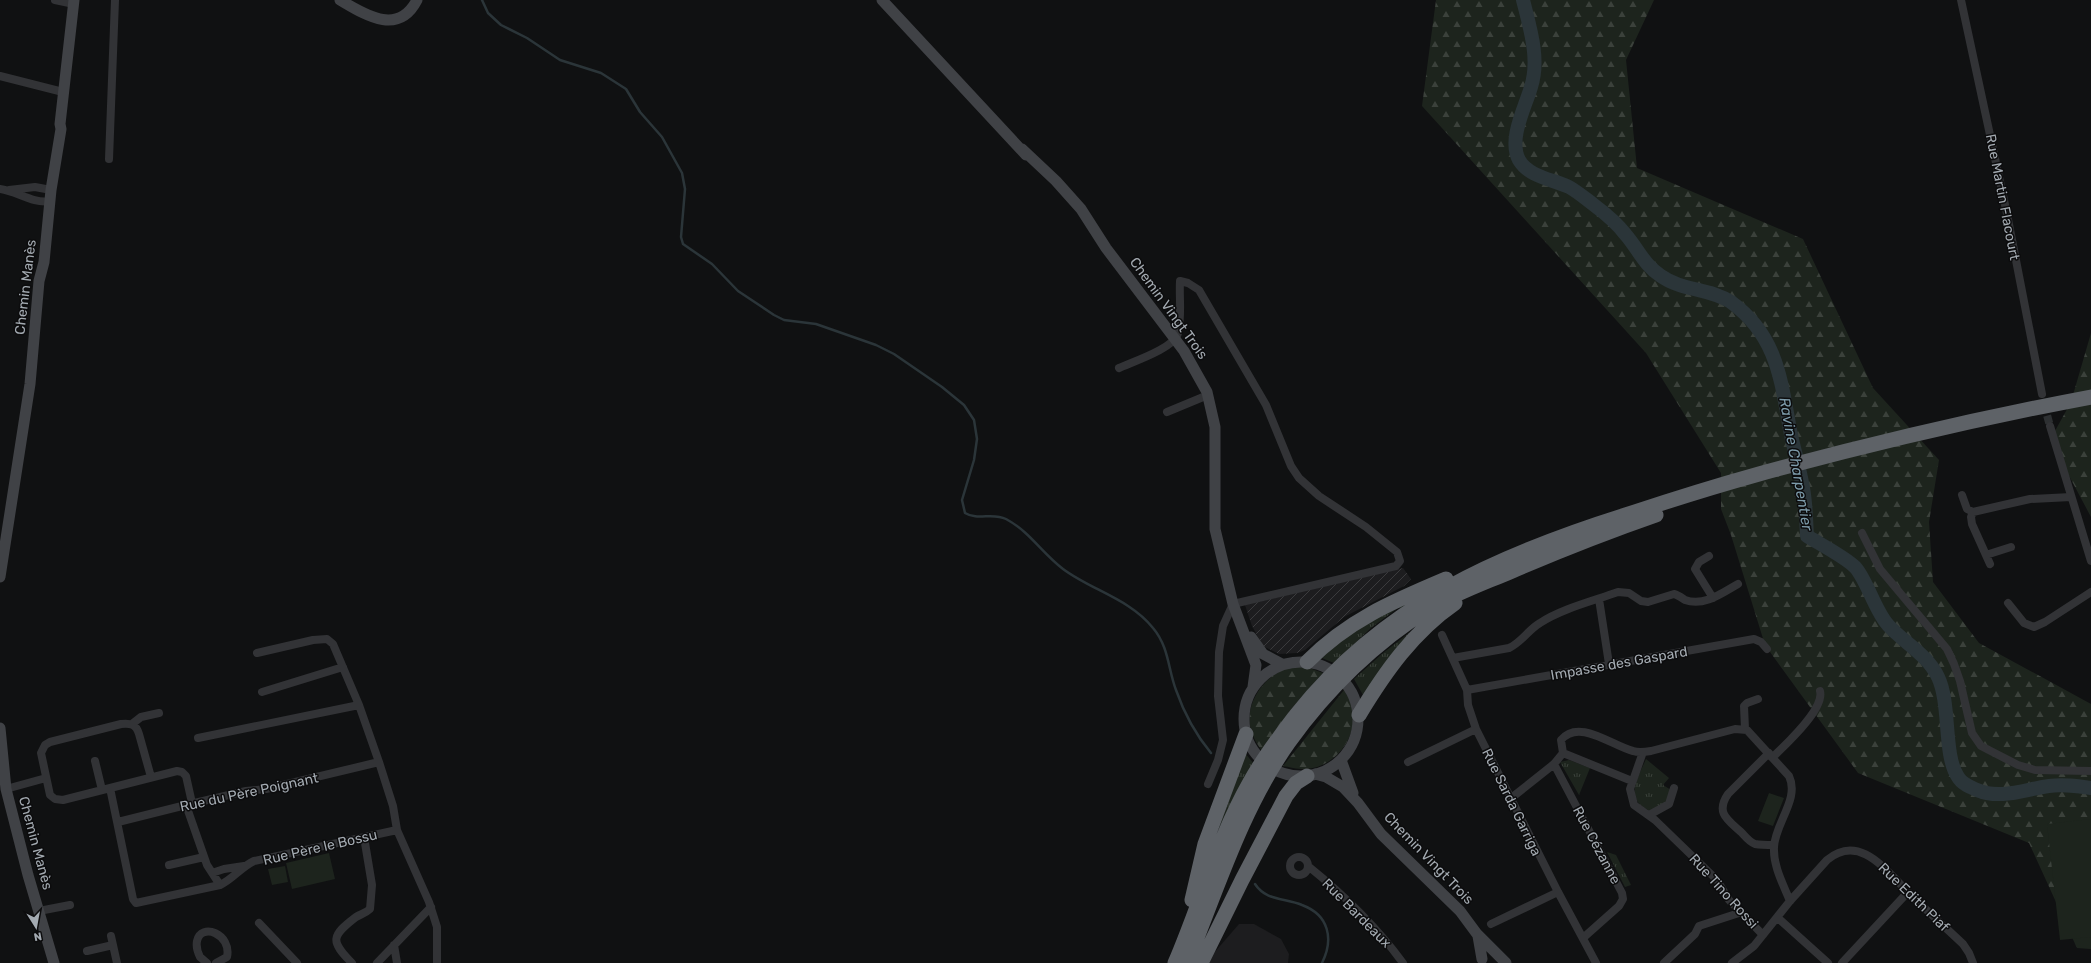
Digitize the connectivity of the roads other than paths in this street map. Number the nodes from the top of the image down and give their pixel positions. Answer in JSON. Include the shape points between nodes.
{"nodes":[{"id":1,"x":55,"y":0,"type":"edge"},
{"id":2,"x":115,"y":0,"type":"edge"},
{"id":3,"x":340,"y":0,"type":"edge"},
{"id":4,"x":417,"y":0,"type":"edge"},
{"id":5,"x":882,"y":0,"type":"edge"},
{"id":6,"x":1961,"y":0,"type":"edge"},
{"id":7,"x":74,"y":2,"type":"edge"},
{"id":8,"x":0,"y":76,"type":"edge"},
{"id":9,"x":63,"y":92,"type":"junction"},
{"id":10,"x":110,"y":159,"type":"dead end"},
{"id":11,"x":4,"y":189,"type":"edge"},
{"id":12,"x":48,"y":189,"type":"junction"},
{"id":13,"x":47,"y":202,"type":"junction"},
{"id":14,"x":1175,"y":339,"type":"junction"},
{"id":15,"x":1119,"y":368,"type":"dead end"},
{"id":16,"x":2042,"y":394,"type":"tunnel mouth"},
{"id":17,"x":1208,"y":395,"type":"junction"},
{"id":18,"x":2087,"y":403,"type":"edge"},
{"id":19,"x":1167,"y":412,"type":"dead end"},
{"id":20,"x":2050,"y":426,"type":"tunnel mouth"},
{"id":21,"x":1962,"y":496,"type":"dead end"},
{"id":22,"x":2071,"y":497,"type":"junction"},
{"id":23,"x":1653,"y":511,"type":"junction"},
{"id":24,"x":1974,"y":512,"type":"junction"},
{"id":25,"x":1567,"y":533,"type":"junction"},
{"id":26,"x":1862,"y":533,"type":"dead end"},
{"id":27,"x":2011,"y":547,"type":"dead end"},
{"id":28,"x":1986,"y":555,"type":"junction"},
{"id":29,"x":1709,"y":556,"type":"dead end"},
{"id":30,"x":2091,"y":561,"type":"edge"},
{"id":31,"x":1990,"y":564,"type":"dead end"},
{"id":32,"x":1508,"y":573,"type":"junction"},
{"id":33,"x":0,"y":577,"type":"edge"},
{"id":34,"x":1738,"y":584,"type":"dead end"},
{"id":35,"x":2091,"y":592,"type":"edge"},
{"id":36,"x":1712,"y":598,"type":"junction"},
{"id":37,"x":1599,"y":599,"type":"junction"},
{"id":38,"x":2008,"y":603,"type":"dead end"},
{"id":39,"x":1233,"y":604,"type":"junction"},
{"id":40,"x":1240,"y":622,"type":"junction"},
{"id":41,"x":1442,"y":636,"type":"dead end"},
{"id":42,"x":1767,"y":649,"type":"dead end"},
{"id":43,"x":257,"y":653,"type":"dead end"},
{"id":44,"x":1453,"y":658,"type":"junction"},
{"id":45,"x":1307,"y":662,"type":"junction"},
{"id":46,"x":1282,"y":664,"type":"junction"},
{"id":47,"x":1609,"y":664,"type":"junction"},
{"id":48,"x":343,"y":666,"type":"junction"},
{"id":49,"x":1253,"y":687,"type":"junction"},
{"id":50,"x":1467,"y":690,"type":"junction"},
{"id":51,"x":1820,"y":691,"type":"dead end"},
{"id":52,"x":262,"y":692,"type":"dead end"},
{"id":53,"x":1758,"y":699,"type":"dead end"},
{"id":54,"x":359,"y":705,"type":"junction"},
{"id":55,"x":159,"y":713,"type":"dead end"},
{"id":56,"x":1359,"y":715,"type":"junction"},
{"id":57,"x":132,"y":724,"type":"junction"},
{"id":58,"x":0,"y":728,"type":"edge"},
{"id":59,"x":1476,"y":729,"type":"junction"},
{"id":60,"x":1745,"y":729,"type":"junction"},
{"id":61,"x":1246,"y":734,"type":"junction"},
{"id":62,"x":198,"y":738,"type":"dead end"},
{"id":63,"x":1643,"y":752,"type":"junction"},
{"id":64,"x":1563,"y":753,"type":"junction"},
{"id":65,"x":1771,"y":755,"type":"junction"},
{"id":66,"x":1341,"y":760,"type":"junction"},
{"id":67,"x":95,"y":761,"type":"dead end"},
{"id":68,"x":379,"y":762,"type":"junction"},
{"id":69,"x":1408,"y":762,"type":"dead end"},
{"id":70,"x":1554,"y":764,"type":"junction"},
{"id":71,"x":2091,"y":771,"type":"edge"},
{"id":72,"x":1311,"y":775,"type":"junction"},
{"id":73,"x":151,"y":777,"type":"junction"},
{"id":74,"x":46,"y":778,"type":"junction"},
{"id":75,"x":1632,"y":781,"type":"junction"},
{"id":76,"x":1208,"y":784,"type":"dead end"},
{"id":77,"x":4,"y":786,"type":"edge"},
{"id":78,"x":1674,"y":788,"type":"dead end"},
{"id":79,"x":106,"y":789,"type":"junction"},
{"id":80,"x":1510,"y":799,"type":"junction"},
{"id":81,"x":1358,"y":803,"type":"junction"},
{"id":82,"x":189,"y":804,"type":"junction"},
{"id":83,"x":1649,"y":816,"type":"junction"},
{"id":84,"x":118,"y":822,"type":"junction"},
{"id":85,"x":397,"y":830,"type":"junction"},
{"id":86,"x":364,"y":837,"type":"junction"},
{"id":87,"x":1774,"y":845,"type":"junction"},
{"id":88,"x":204,"y":857,"type":"junction"},
{"id":89,"x":169,"y":865,"type":"dead end"},
{"id":90,"x":244,"y":866,"type":"junction"},
{"id":91,"x":1308,"y":866,"type":"dead end"},
{"id":92,"x":212,"y":873,"type":"junction"},
{"id":93,"x":220,"y":885,"type":"junction"},
{"id":94,"x":1558,"y":892,"type":"junction"},
{"id":95,"x":1908,"y":892,"type":"junction"},
{"id":96,"x":1790,"y":901,"type":"junction"},
{"id":97,"x":70,"y":905,"type":"dead end"},
{"id":98,"x":431,"y":907,"type":"junction"},
{"id":99,"x":38,"y":911,"type":"junction"},
{"id":100,"x":1739,"y":913,"type":"junction"},
{"id":101,"x":1778,"y":918,"type":"junction"},
{"id":102,"x":259,"y":923,"type":"dead end"},
{"id":103,"x":1491,"y":924,"type":"dead end"},
{"id":104,"x":1477,"y":934,"type":"junction"},
{"id":105,"x":1763,"y":934,"type":"junction"},
{"id":106,"x":111,"y":936,"type":"dead end"},
{"id":107,"x":1583,"y":938,"type":"junction"},
{"id":108,"x":114,"y":945,"type":"junction"},
{"id":109,"x":394,"y":945,"type":"junction"},
{"id":110,"x":1182,"y":948,"type":"junction"},
{"id":111,"x":87,"y":951,"type":"dead end"},
{"id":112,"x":1497,"y":955,"type":"junction"},
{"id":113,"x":1481,"y":961,"type":"edge"},
{"id":114,"x":54,"y":963,"type":"edge"},
{"id":115,"x":117,"y":963,"type":"edge"},
{"id":116,"x":207,"y":963,"type":"edge"},
{"id":117,"x":216,"y":963,"type":"edge"},
{"id":118,"x":297,"y":963,"type":"edge"},
{"id":119,"x":352,"y":963,"type":"edge"},
{"id":120,"x":377,"y":963,"type":"edge"},
{"id":121,"x":397,"y":963,"type":"edge"},
{"id":122,"x":437,"y":963,"type":"edge"},
{"id":123,"x":1175,"y":963,"type":"edge"},
{"id":124,"x":1188,"y":963,"type":"edge"},
{"id":125,"x":1201,"y":963,"type":"edge"},
{"id":126,"x":1403,"y":963,"type":"edge"},
{"id":127,"x":1506,"y":963,"type":"edge"},
{"id":128,"x":1596,"y":963,"type":"edge"},
{"id":129,"x":1664,"y":963,"type":"edge"},
{"id":130,"x":1732,"y":963,"type":"edge"},
{"id":131,"x":1828,"y":963,"type":"edge"},
{"id":132,"x":1842,"y":963,"type":"edge"},
{"id":133,"x":1973,"y":963,"type":"edge"}],
"edges":[{"from":1,"to":7,"type":"street"},
{"from":2,"to":10,"type":"street"},
{"from":3,"to":4,"type":"main road","via":[[368,16],[378,20],[389,20],[408,12]]},
{"from":5,"to":14,"type":"main road","name":"Chemin Vingt Trois","via":[[1022,150],[1106,248]]},
{"from":6,"to":16,"type":"street","name":"Rue Martin Flacourt"},
{"from":7,"to":9,"type":"main road"},
{"from":8,"to":9,"type":"street"},
{"from":9,"to":12,"type":"main road","name":"Chemin Manès"},
{"from":11,"to":12,"type":"street"},
{"from":11,"to":13,"type":"street"},
{"from":12,"to":13,"type":"main road","name":"Chemin Manès"},
{"from":13,"to":33,"type":"main road","name":"Chemin Manès","via":[[37,257],[39,280],[30,384]]},
{"from":14,"to":15,"type":"street","via":[[1157,351]]},
{"from":14,"to":17,"type":"main road","name":"Chemin Vingt Trois","via":[[1193,364]]},
{"from":14,"to":39,"type":"street","via":[[1178,334],[1181,307],[1180,281],[1199,290],[1266,405],[1291,466],[1299,478],[1319,496],[1366,526],[1400,557],[1396,566]]},
{"from":17,"to":19,"type":"street"},
{"from":17,"to":39,"type":"main road","name":"Chemin Vingt Trois","via":[[1215,427],[1215,529]]},
{"from":18,"to":23,"type":"highway","via":[[1947,431]]},
{"from":20,"to":22,"type":"street"},
{"from":21,"to":24,"type":"street","via":[[1967,509]]},
{"from":22,"to":24,"type":"street","via":[[2030,499]]},
{"from":22,"to":30,"type":"street"},
{"from":23,"to":25,"type":"highway"},
{"from":23,"to":32,"type":"highway"},
{"from":24,"to":28,"type":"street","via":[[1971,517],[1972,524]]},
{"from":25,"to":45,"type":"highway","via":[[1418,590],[1342,630]]},
{"from":25,"to":110,"type":"highway","via":[[1495,562],[1407,611],[1367,642],[1323,684],[1296,715],[1250,782],[1230,824]]},
{"from":26,"to":71,"type":"street","via":[[1880,569],[1946,649],[1960,681],[1972,733],[1981,746],[2018,765],[2035,770]]},
{"from":27,"to":28,"type":"street"},
{"from":28,"to":31,"type":"street"},
{"from":29,"to":36,"type":"street","via":[[1699,562],[1695,569]]},
{"from":32,"to":56,"type":"highway","via":[[1471,592],[1428,624],[1379,681]]},
{"from":32,"to":124,"type":"highway","via":[[1463,590],[1430,608],[1389,636],[1356,665],[1289,742],[1262,788],[1238,837]]},
{"from":34,"to":36,"type":"street"},
{"from":35,"to":38,"type":"street","via":[[2034,627],[2024,623]]},
{"from":36,"to":37,"type":"street","via":[[1694,601],[1671,594],[1648,602],[1618,592]]},
{"from":37,"to":44,"type":"street","via":[[1545,620],[1509,648]]},
{"from":37,"to":47,"type":"street"},
{"from":39,"to":40,"type":"main road","name":"Chemin Vingt Trois"},
{"from":39,"to":76,"type":"street","via":[[1223,626],[1219,652],[1218,696],[1223,740]]},
{"from":40,"to":46,"type":"main road","name":"Chemin Vingt Trois","via":[[1263,654]]},
{"from":40,"to":49,"type":"main road","name":"Chemin Vingt Trois","via":[[1256,665]]},
{"from":41,"to":44,"type":"street","name":"Rue Sarda Garriga"},
{"from":42,"to":47,"type":"street","name":"Impasse des Gaspard","via":[[1754,639]]},
{"from":43,"to":48,"type":"street","via":[[327,639],[333,644]]},
{"from":44,"to":50,"type":"street","name":"Rue Sarda Garriga"},
{"from":45,"to":46,"type":"main road"},
{"from":45,"to":56,"type":"main road","via":[[1328,668],[1344,680],[1354,696]]},
{"from":46,"to":49,"type":"main road","via":[[1261,678]]},
{"from":47,"to":50,"type":"street","name":"Impasse des Gaspard"},
{"from":48,"to":52,"type":"street"},
{"from":48,"to":54,"type":"street"},
{"from":49,"to":61,"type":"main road","via":[[1245,707]]},
{"from":50,"to":59,"type":"street","name":"Rue Sarda Garriga","via":[[1468,705]]},
{"from":51,"to":65,"type":"street","via":[[1820,704],[1796,734]]},
{"from":53,"to":60,"type":"street","via":[[1744,706]]},
{"from":54,"to":62,"type":"street"},
{"from":54,"to":68,"type":"street"},
{"from":55,"to":57,"type":"street","via":[[141,717]]},
{"from":56,"to":66,"type":"main road","via":[[1357,732],[1351,747]]},
{"from":57,"to":73,"type":"street","via":[[137,727],[140,734]]},
{"from":57,"to":74,"type":"street","via":[[122,724],[50,742],[42,748],[41,753]]},
{"from":58,"to":77,"type":"main road","name":"Chemin Manès"},
{"from":59,"to":69,"type":"street"},
{"from":59,"to":80,"type":"street","name":"Rue Sarda Garriga"},
{"from":60,"to":63,"type":"street","via":[[1735,729]]},
{"from":60,"to":65,"type":"street"},
{"from":61,"to":72,"type":"main road","via":[[1252,749],[1262,761],[1276,770],[1291,775]]},
{"from":61,"to":110,"type":"highway","via":[[1205,844]]},
{"from":63,"to":64,"type":"street","via":[[1631,751],[1582,731],[1564,736],[1561,740]]},
{"from":63,"to":75,"type":"street","name":"Rue Tino Rossi"},
{"from":64,"to":70,"type":"street"},
{"from":64,"to":75,"type":"street"},
{"from":65,"to":87,"type":"street","via":[[1789,776],[1793,787]]},
{"from":65,"to":87,"type":"street","via":[[1728,794],[1723,801],[1722,810],[1725,817],[1750,841],[1755,844]]},
{"from":66,"to":72,"type":"main road","via":[[1329,769]]},
{"from":66,"to":81,"type":"main road","name":"Chemin Vingt Trois"},
{"from":67,"to":79,"type":"street"},
{"from":68,"to":82,"type":"street","name":"Rue du Père Poignant"},
{"from":68,"to":85,"type":"street","via":[[393,806]]},
{"from":70,"to":80,"type":"street"},
{"from":70,"to":107,"type":"street","name":"Rue Cézanne","via":[[1623,899],[1619,906]]},
{"from":72,"to":81,"type":"main road","name":"Chemin Vingt Trois","via":[[1326,777],[1343,787]]},
{"from":72,"to":125,"type":"highway","via":[[1296,783],[1286,796]]},
{"from":73,"to":79,"type":"street"},
{"from":73,"to":82,"type":"street","via":[[182,772],[186,776]]},
{"from":74,"to":77,"type":"street"},
{"from":74,"to":79,"type":"street","via":[[50,795],[59,800]]},
{"from":75,"to":83,"type":"street","name":"Rue Tino Rossi","via":[[1630,790],[1634,805]]},
{"from":77,"to":99,"type":"main road","name":"Chemin Manès"},
{"from":78,"to":83,"type":"street","via":[[1669,804]]},
{"from":79,"to":84,"type":"street"},
{"from":80,"to":94,"type":"street","name":"Rue Sarda Garriga"},
{"from":81,"to":104,"type":"main road","name":"Chemin Vingt Trois","via":[[1381,834],[1460,911]]},
{"from":82,"to":84,"type":"street","name":"Rue du Père Poignant"},
{"from":82,"to":88,"type":"street"},
{"from":83,"to":100,"type":"street","name":"Rue Tino Rossi","via":[[1717,880]]},
{"from":84,"to":93,"type":"street","name":"Rue Père le Bossu","via":[[133,899],[136,903]]},
{"from":85,"to":86,"type":"street","name":"Rue Père le Bossu"},
{"from":85,"to":98,"type":"street"},
{"from":86,"to":90,"type":"street","name":"Rue Père le Bossu"},
{"from":86,"to":119,"type":"street","via":[[372,884],[370,909],[338,933],[336,938],[338,948]]},
{"from":87,"to":96,"type":"street","via":[[1775,862]]},
{"from":88,"to":89,"type":"street"},
{"from":88,"to":92,"type":"street"},
{"from":90,"to":92,"type":"street","name":"Rue Père le Bossu","via":[[229,867]]},
{"from":90,"to":93,"type":"street","name":"Rue Père le Bossu"},
{"from":91,"to":126,"type":"street","name":"Rue Bardeaux","via":[[1384,936]]},
{"from":92,"to":93,"type":"street"},
{"from":94,"to":103,"type":"street"},
{"from":94,"to":107,"type":"street","name":"Rue Sarda Garriga"},
{"from":95,"to":96,"type":"street","name":"Rue Edith Piaf","via":[[1876,859],[1854,851],[1843,851],[1834,854]]},
{"from":95,"to":132,"type":"street"},
{"from":95,"to":133,"type":"street","name":"Rue Edith Piaf","via":[[1963,944]]},
{"from":96,"to":101,"type":"street","name":"Rue Edith Piaf"},
{"from":97,"to":99,"type":"street"},
{"from":98,"to":109,"type":"street"},
{"from":98,"to":122,"type":"street","via":[[437,927]]},
{"from":99,"to":114,"type":"main road","name":"Chemin Manès"},
{"from":100,"to":105,"type":"street","name":"Rue Tino Rossi"},
{"from":100,"to":129,"type":"street","via":[[1699,926],[1695,934]]},
{"from":101,"to":105,"type":"street","name":"Rue Edith Piaf"},
{"from":101,"to":131,"type":"street"},
{"from":102,"to":118,"type":"street"},
{"from":104,"to":112,"type":"main road","name":"Chemin Vingt Trois"},
{"from":104,"to":113,"type":"main road","name":"Chemin Vingt Trois"},
{"from":105,"to":130,"type":"street","name":"Rue Edith Piaf","via":[[1754,946]]},
{"from":106,"to":108,"type":"street"},
{"from":107,"to":128,"type":"street","name":"Rue Sarda Garriga"},
{"from":108,"to":111,"type":"street"},
{"from":108,"to":115,"type":"street"},
{"from":109,"to":120,"type":"street"},
{"from":109,"to":121,"type":"street"},
{"from":110,"to":123,"type":"highway"},
{"from":112,"to":113,"type":"main road","name":"Chemin Vingt Trois","via":[[1487,955]]},
{"from":112,"to":127,"type":"main road","name":"Chemin Vingt Trois"},
{"from":116,"to":117,"type":"street","via":[[200,957],[197,941],[199,936],[208,932],[218,934],[224,939],[229,950],[227,957]]}]}
